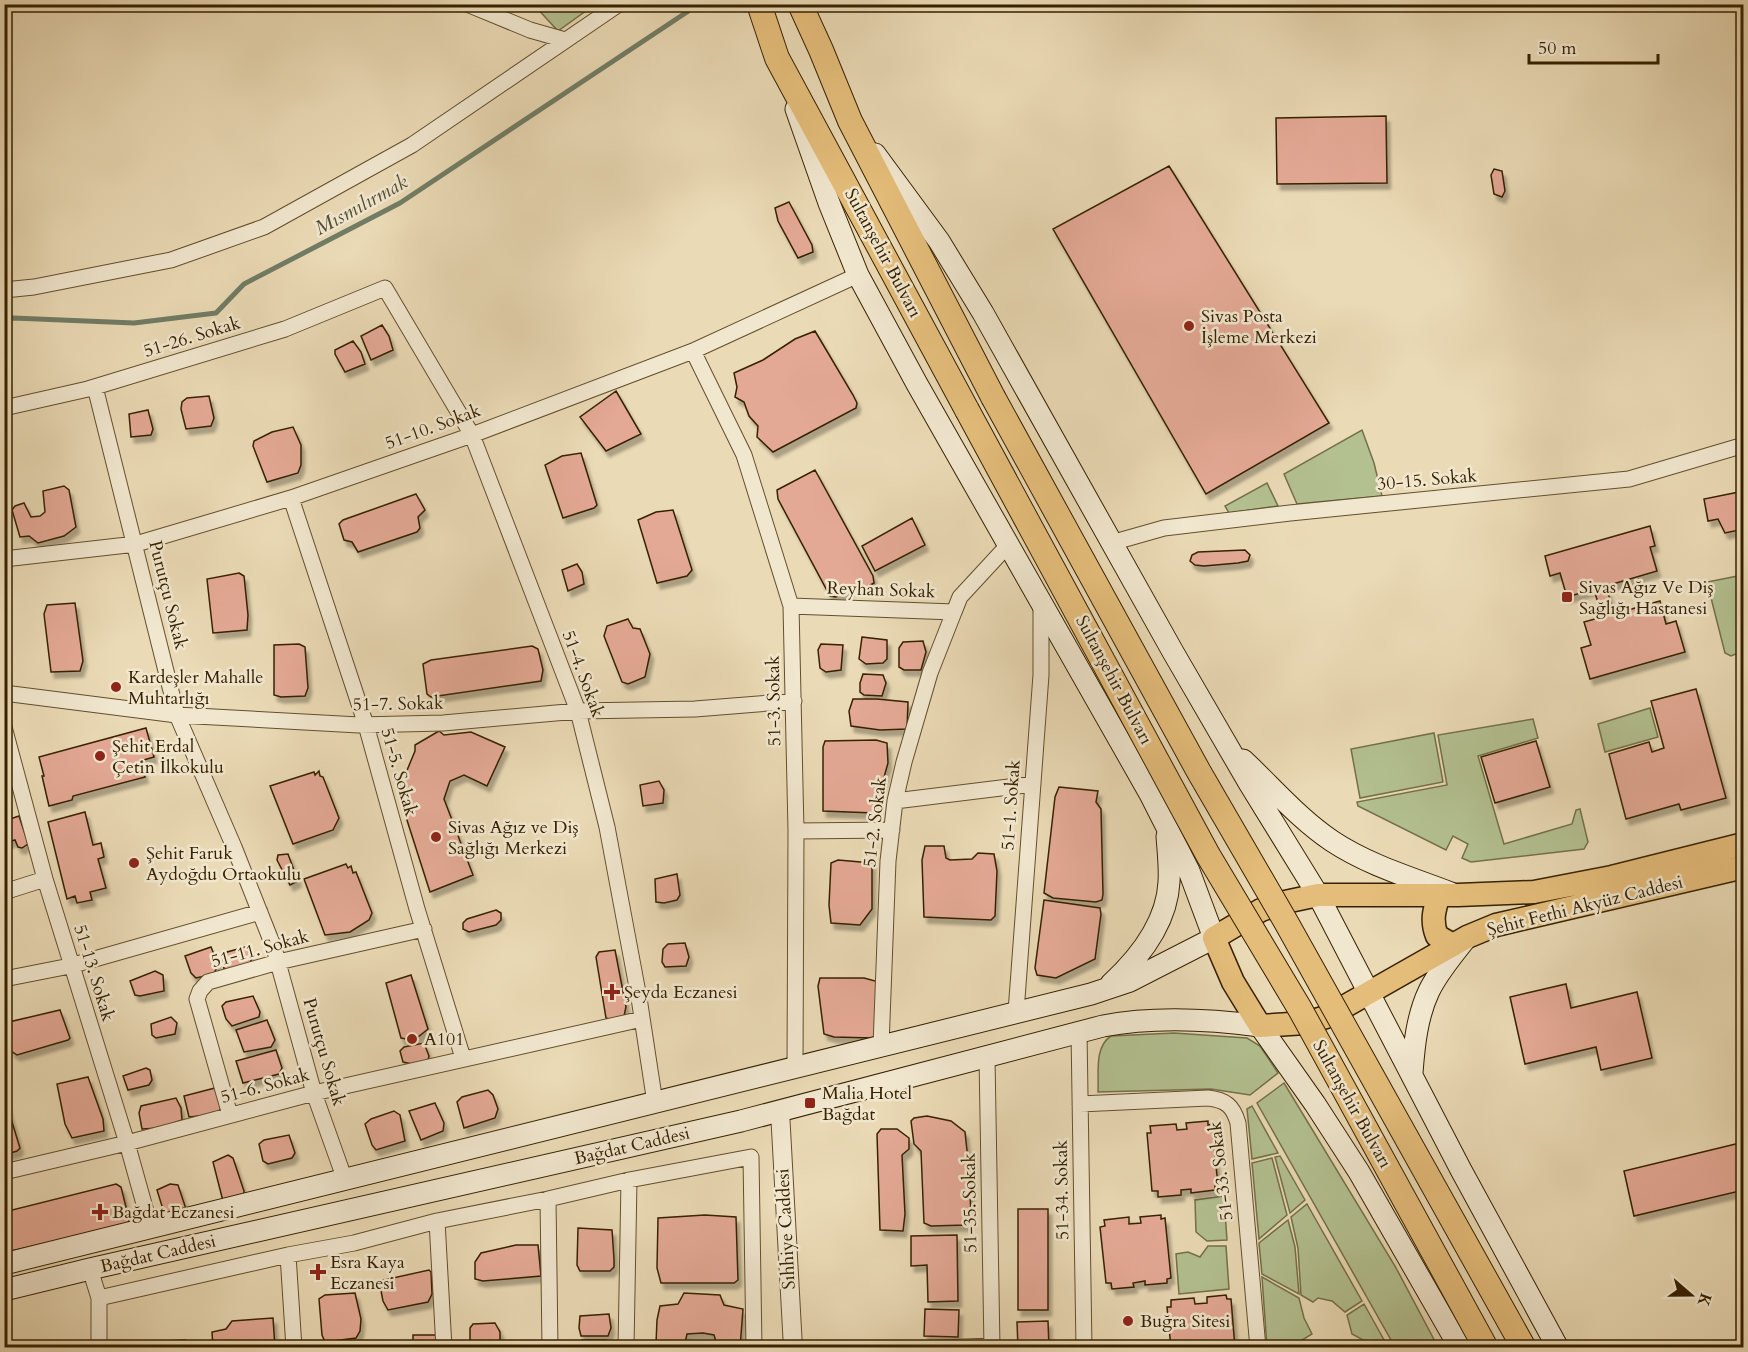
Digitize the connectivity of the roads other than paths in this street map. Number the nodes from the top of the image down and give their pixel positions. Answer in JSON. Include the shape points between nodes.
{"nodes":[{"id":1,"x":467,"y":4,"type":"edge"},
{"id":2,"x":619,"y":4,"type":"edge"},
{"id":3,"x":759,"y":4,"type":"edge"},
{"id":4,"x":800,"y":4,"type":"edge"},
{"id":5,"x":565,"y":40,"type":"junction"},
{"id":6,"x":777,"y":58,"type":"junction"},
{"id":7,"x":849,"y":121,"type":"junction"},
{"id":8,"x":858,"y":275,"type":"junction"},
{"id":9,"x":385,"y":288,"type":"joint"},
{"id":10,"x":4,"y":290,"type":"edge"},
{"id":11,"x":693,"y":351,"type":"junction"},
{"id":12,"x":95,"y":387,"type":"junction"},
{"id":13,"x":4,"y":408,"type":"edge"},
{"id":14,"x":472,"y":435,"type":"junction"},
{"id":15,"x":1743,"y":445,"type":"edge"},
{"id":16,"x":291,"y":498,"type":"junction"},
{"id":17,"x":1111,"y":543,"type":"junction"},
{"id":18,"x":136,"y":544,"type":"junction"},
{"id":19,"x":1009,"y":544,"type":"junction"},
{"id":20,"x":4,"y":559,"type":"edge"},
{"id":21,"x":1041,"y":601,"type":"junction"},
{"id":22,"x":791,"y":606,"type":"junction"},
{"id":23,"x":954,"y":612,"type":"junction"},
{"id":24,"x":4,"y":693,"type":"edge"},
{"id":25,"x":794,"y":701,"type":"junction"},
{"id":26,"x":578,"y":711,"type":"junction"},
{"id":27,"x":177,"y":715,"type":"junction"},
{"id":28,"x":366,"y":725,"type":"junction"},
{"id":29,"x":4,"y":727,"type":"edge"},
{"id":30,"x":1224,"y":741,"type":"junction"},
{"id":31,"x":12,"y":783,"type":"edge"},
{"id":32,"x":1033,"y":784,"type":"junction"},
{"id":33,"x":894,"y":801,"type":"junction"},
{"id":34,"x":1166,"y":823,"type":"junction"},
{"id":35,"x":892,"y":830,"type":"junction"},
{"id":36,"x":796,"y":831,"type":"junction"},
{"id":37,"x":1743,"y":844,"type":"edge"},
{"id":38,"x":1743,"y":867,"type":"edge"},
{"id":39,"x":45,"y":879,"type":"junction"},
{"id":40,"x":4,"y":892,"type":"edge"},
{"id":41,"x":1318,"y":895,"type":"junction"},
{"id":42,"x":1448,"y":895,"type":"junction"},
{"id":43,"x":260,"y":912,"type":"junction"},
{"id":44,"x":424,"y":929,"type":"junction"},
{"id":45,"x":1214,"y":938,"type":"junction"},
{"id":46,"x":1460,"y":941,"type":"junction"},
{"id":47,"x":278,"y":962,"type":"junction"},
{"id":48,"x":70,"y":966,"type":"junction"},
{"id":49,"x":4,"y":980,"type":"edge"},
{"id":50,"x":1105,"y":989,"type":"junction"},
{"id":51,"x":1369,"y":993,"type":"junction"},
{"id":52,"x":1016,"y":1012,"type":"junction"},
{"id":53,"x":642,"y":1019,"type":"junction"},
{"id":54,"x":1260,"y":1026,"type":"junction"},
{"id":55,"x":1079,"y":1032,"type":"junction"},
{"id":56,"x":881,"y":1046,"type":"junction"},
{"id":57,"x":987,"y":1057,"type":"junction"},
{"id":58,"x":464,"y":1058,"type":"junction"},
{"id":59,"x":795,"y":1068,"type":"junction"},
{"id":60,"x":1412,"y":1074,"type":"junction"},
{"id":61,"x":314,"y":1093,"type":"junction"},
{"id":62,"x":655,"y":1103,"type":"junction"},
{"id":63,"x":1080,"y":1104,"type":"junction"},
{"id":64,"x":780,"y":1111,"type":"junction"},
{"id":65,"x":230,"y":1115,"type":"junction"},
{"id":66,"x":127,"y":1143,"type":"junction"},
{"id":67,"x":4,"y":1172,"type":"edge"},
{"id":68,"x":345,"y":1180,"type":"junction"},
{"id":69,"x":629,"y":1180,"type":"junction"},
{"id":70,"x":548,"y":1199,"type":"junction"},
{"id":71,"x":437,"y":1221,"type":"junction"},
{"id":72,"x":151,"y":1229,"type":"junction"},
{"id":73,"x":288,"y":1255,"type":"junction"},
{"id":74,"x":4,"y":1264,"type":"edge"},
{"id":75,"x":90,"y":1269,"type":"junction"},
{"id":76,"x":4,"y":1290,"type":"edge"},
{"id":77,"x":99,"y":1298,"type":"junction"},
{"id":78,"x":99,"y":1347,"type":"edge"},
{"id":79,"x":294,"y":1347,"type":"edge"},
{"id":80,"x":444,"y":1347,"type":"edge"},
{"id":81,"x":550,"y":1347,"type":"edge"},
{"id":82,"x":626,"y":1347,"type":"edge"},
{"id":83,"x":754,"y":1347,"type":"edge"},
{"id":84,"x":793,"y":1347,"type":"edge"},
{"id":85,"x":939,"y":1347,"type":"edge"},
{"id":86,"x":992,"y":1347,"type":"edge"},
{"id":87,"x":1084,"y":1347,"type":"edge"},
{"id":88,"x":1258,"y":1347,"type":"edge"},
{"id":89,"x":1460,"y":1347,"type":"edge"},
{"id":90,"x":1486,"y":1347,"type":"edge"},
{"id":91,"x":1524,"y":1347,"type":"edge"},
{"id":92,"x":1558,"y":1347,"type":"edge"}],
"edges":[{"from":1,"to":5,"type":"street"},
{"from":2,"to":5,"type":"street"},
{"from":3,"to":6,"type":"highway","name":"Sultanşehir Bulvarı"},
{"from":4,"to":7,"type":"highway","name":"Sultanşehir Bulvarı"},
{"from":5,"to":10,"type":"street","via":[[411,145],[264,227],[171,260]]},
{"from":6,"to":8,"type":"main road"},
{"from":6,"to":90,"type":"highway","name":"Sultanşehir Bulvarı","bridge":true,"via":[[1208,855],[1300,1009]]},
{"from":7,"to":17,"type":"main road","via":[[904,191],[952,262]]},
{"from":7,"to":91,"type":"highway","name":"Sultanşehir Bulvarı","bridge":true,"via":[[993,397],[1199,772]]},
{"from":8,"to":11,"type":"street","name":"51-10. Sokak"},
{"from":8,"to":19,"type":"main road"},
{"from":9,"to":12,"type":"street","name":"51-26. Sokak","via":[[285,329]]},
{"from":9,"to":14,"type":"street","name":"51-4. Sokak"},
{"from":11,"to":14,"type":"street","name":"51-10. Sokak"},
{"from":11,"to":22,"type":"street","name":"51-3. Sokak","via":[[744,455]]},
{"from":12,"to":13,"type":"street","name":"51-26. Sokak"},
{"from":12,"to":18,"type":"street","name":"Purutçu Sokak"},
{"from":14,"to":16,"type":"street","name":"51-10. Sokak"},
{"from":14,"to":26,"type":"street","name":"51-4. Sokak"},
{"from":15,"to":17,"type":"street","name":"30-15. Sokak","via":[[1629,479],[1164,528]]},
{"from":16,"to":18,"type":"street","name":"51-10. Sokak"},
{"from":16,"to":28,"type":"street","name":"51-5. Sokak"},
{"from":17,"to":30,"type":"main road"},
{"from":18,"to":20,"type":"street","name":"51-10. Sokak"},
{"from":18,"to":27,"type":"street","name":"Purutçu Sokak"},
{"from":19,"to":21,"type":"main road"},
{"from":19,"to":23,"type":"street","name":"Reyhan Sokak","via":[[960,597]]},
{"from":21,"to":32,"type":"street","name":"51-1. Sokak","via":[[1041,675]]},
{"from":21,"to":34,"type":"main road"},
{"from":22,"to":23,"type":"street","name":"Reyhan Sokak"},
{"from":22,"to":25,"type":"street","name":"51-3. Sokak"},
{"from":23,"to":33,"type":"street","name":"51-2. Sokak","via":[[930,673]]},
{"from":24,"to":27,"type":"street","name":"51-7. Sokak"},
{"from":25,"to":26,"type":"street","name":"51-7. Sokak","via":[[695,709]]},
{"from":25,"to":36,"type":"street","name":"51-3. Sokak"},
{"from":26,"to":28,"type":"street","name":"51-7. Sokak","via":[[443,723]]},
{"from":26,"to":53,"type":"street","name":"51-4. Sokak","via":[[607,827]]},
{"from":27,"to":28,"type":"street","name":"51-7. Sokak"},
{"from":27,"to":43,"type":"street","name":"Purutçu Sokak"},
{"from":28,"to":44,"type":"street","name":"51-5. Sokak"},
{"from":29,"to":31,"type":"street","name":"51-13. Sokak"},
{"from":30,"to":41,"type":"main road"},
{"from":30,"to":42,"type":"main road","via":[[1306,821],[1334,842]]},
{"from":31,"to":39,"type":"street","name":"51-13. Sokak"},
{"from":32,"to":33,"type":"street"},
{"from":32,"to":52,"type":"street","name":"51-1. Sokak"},
{"from":33,"to":35,"type":"street","name":"51-2. Sokak"},
{"from":34,"to":45,"type":"main road"},
{"from":34,"to":50,"type":"main road","via":[[1170,876],[1164,908],[1143,948]]},
{"from":35,"to":36,"type":"street"},
{"from":35,"to":56,"type":"street","name":"51-2. Sokak"},
{"from":36,"to":59,"type":"street","name":"51-3. Sokak"},
{"from":37,"to":42,"type":"main road","name":"Şehit Fethi Akyüz Caddesi","via":[[1567,886],[1509,894]]},
{"from":38,"to":46,"type":"main road","name":"Şehit Fethi Akyüz Caddesi","via":[[1514,920]]},
{"from":39,"to":40,"type":"street"},
{"from":39,"to":48,"type":"street","name":"51-13. Sokak"},
{"from":41,"to":42,"type":"main road","name":"Şehit Fethi Akyüz Caddesi"},
{"from":41,"to":45,"type":"main road","name":"Şehit Fethi Akyüz Caddesi","via":[[1261,910]]},
{"from":41,"to":51,"type":"main road"},
{"from":42,"to":46,"type":"main road","via":[[1433,916],[1433,926],[1437,936]]},
{"from":43,"to":47,"type":"street","name":"Purutçu Sokak"},
{"from":43,"to":48,"type":"street"},
{"from":44,"to":47,"type":"street","name":"51-11. Sokak"},
{"from":44,"to":58,"type":"street","name":"51-5. Sokak"},
{"from":45,"to":50,"type":"main road","name":"Bağdat Caddesi","via":[[1130,981]]},
{"from":45,"to":54,"type":"main road","via":[[1233,982]]},
{"from":46,"to":51,"type":"main road","name":"Şehit Fethi Akyüz Caddesi"},
{"from":46,"to":60,"type":"main road","via":[[1428,992],[1414,1044]]},
{"from":47,"to":61,"type":"street","name":"Purutçu Sokak"},
{"from":47,"to":65,"type":"street","name":"51-11. Sokak","via":[[208,982],[197,999]]},
{"from":48,"to":49,"type":"street"},
{"from":48,"to":66,"type":"street","name":"51-13. Sokak"},
{"from":50,"to":52,"type":"main road","name":"Bağdat Caddesi"},
{"from":51,"to":54,"type":"main road","name":"Şehit Fethi Akyüz Caddesi","via":[[1326,1017],[1306,1023]]},
{"from":51,"to":60,"type":"main road"},
{"from":52,"to":56,"type":"main road","name":"Bağdat Caddesi"},
{"from":53,"to":58,"type":"street","name":"51-6. Sokak"},
{"from":53,"to":62,"type":"street","name":"51-4. Sokak"},
{"from":54,"to":55,"type":"main road","name":"Bağdat Caddesi","via":[[1150,1019]]},
{"from":54,"to":89,"type":"main road","via":[[1359,1172]]},
{"from":55,"to":57,"type":"main road","name":"Bağdat Caddesi"},
{"from":55,"to":63,"type":"street","name":"51-34. Sokak"},
{"from":56,"to":59,"type":"main road","name":"Bağdat Caddesi"},
{"from":57,"to":64,"type":"main road","name":"Bağdat Caddesi"},
{"from":57,"to":86,"type":"street","name":"51-35. Sokak"},
{"from":58,"to":61,"type":"street","name":"51-6. Sokak"},
{"from":59,"to":62,"type":"main road","name":"Bağdat Caddesi"},
{"from":60,"to":92,"type":"main road"},
{"from":61,"to":65,"type":"street","name":"51-6. Sokak"},
{"from":61,"to":68,"type":"street","name":"Purutçu Sokak"},
{"from":62,"to":68,"type":"main road","name":"Bağdat Caddesi"},
{"from":63,"to":87,"type":"street","name":"51-34. Sokak"},
{"from":63,"to":88,"type":"street","name":"51-33. Sokak","via":[[1208,1098],[1221,1099],[1235,1112]]},
{"from":64,"to":75,"type":"main road","name":"Bağdat Caddesi"},
{"from":64,"to":84,"type":"street","name":"Sıhhiye Caddesi"},
{"from":65,"to":66,"type":"street","name":"51-6. Sokak"},
{"from":66,"to":67,"type":"street","name":"51-6. Sokak"},
{"from":66,"to":72,"type":"street","name":"51-13. Sokak"},
{"from":68,"to":72,"type":"main road","name":"Bağdat Caddesi"},
{"from":69,"to":70,"type":"street"},
{"from":69,"to":82,"type":"street"},
{"from":69,"to":83,"type":"street","via":[[751,1157]]},
{"from":70,"to":71,"type":"street"},
{"from":70,"to":81,"type":"street"},
{"from":71,"to":73,"type":"street"},
{"from":71,"to":80,"type":"street"},
{"from":72,"to":74,"type":"main road","name":"Bağdat Caddesi"},
{"from":73,"to":77,"type":"street"},
{"from":73,"to":79,"type":"street"},
{"from":75,"to":76,"type":"main road","name":"Bağdat Caddesi"},
{"from":75,"to":77,"type":"street"},
{"from":77,"to":78,"type":"street"},
{"from":85,"to":86,"type":"street"}]}
